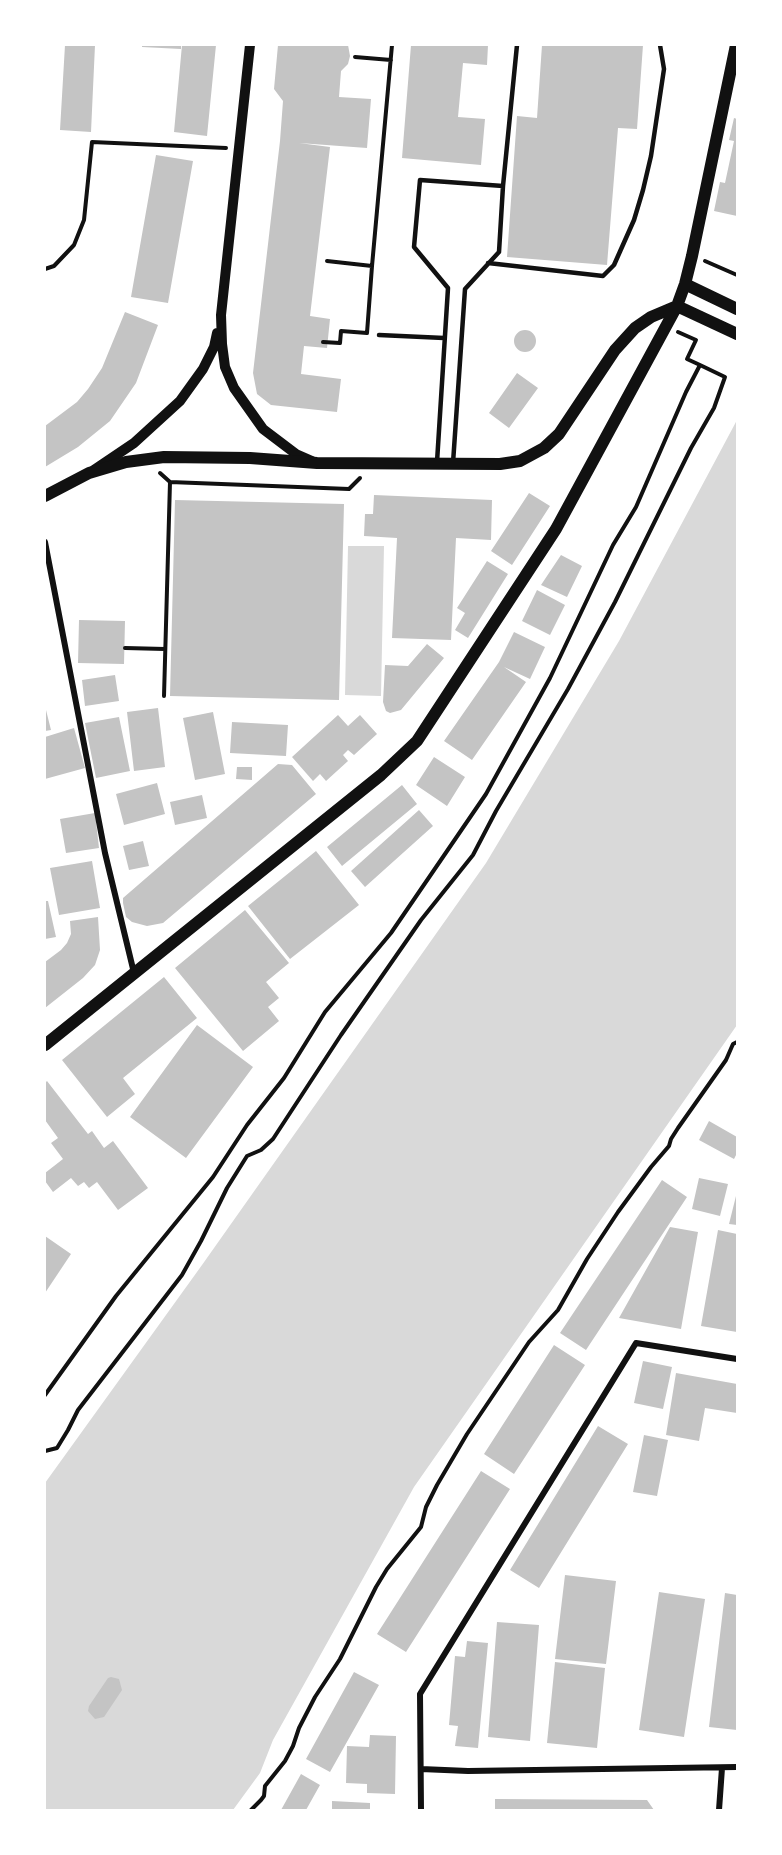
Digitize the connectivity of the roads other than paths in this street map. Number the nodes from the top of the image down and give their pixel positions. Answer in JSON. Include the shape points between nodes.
{"nodes":[{"id":1,"x":250,"y":45,"type":"edge"},
{"id":2,"x":517,"y":45,"type":"edge"},
{"id":3,"x":660,"y":45,"type":"edge"},
{"id":4,"x":736,"y":45,"type":"edge"},
{"id":5,"x":503,"y":186,"type":"junction"},
{"id":6,"x":488,"y":263,"type":"junction"},
{"id":7,"x":685,"y":284,"type":"junction"},
{"id":8,"x":677,"y":306,"type":"junction"},
{"id":9,"x":737,"y":309,"type":"edge"},
{"id":10,"x":221,"y":315,"type":"junction"},
{"id":11,"x":737,"y":334,"type":"edge"},
{"id":12,"x":379,"y":335,"type":"dead end"},
{"id":13,"x":444,"y":338,"type":"junction"},
{"id":14,"x":437,"y":462,"type":"junction"},
{"id":15,"x":317,"y":463,"type":"junction"},
{"id":16,"x":453,"y":463,"type":"junction"},
{"id":17,"x":89,"y":473,"type":"junction"},
{"id":18,"x":45,"y":496,"type":"edge"},
{"id":19,"x":45,"y":542,"type":"edge"},
{"id":20,"x":134,"y":973,"type":"junction"},
{"id":21,"x":45,"y":1045,"type":"edge"},
{"id":22,"x":737,"y":1359,"type":"edge"},
{"id":23,"x":722,"y":1767,"type":"junction"},
{"id":24,"x":737,"y":1767,"type":"edge"},
{"id":25,"x":421,"y":1769,"type":"junction"},
{"id":26,"x":421,"y":1810,"type":"edge"},
{"id":27,"x":719,"y":1810,"type":"edge"}],
"edges":[{"from":1,"to":10,"type":"street"},
{"from":2,"to":5,"type":"lane"},
{"from":3,"to":6,"type":"lane","via":[[664,69],[644,190],[614,265],[603,276]]},
{"from":4,"to":7,"type":"main road"},
{"from":5,"to":6,"type":"lane","via":[[499,252]]},
{"from":5,"to":13,"type":"lane","via":[[420,180],[414,247],[448,288]]},
{"from":6,"to":16,"type":"lane","via":[[465,289]]},
{"from":7,"to":8,"type":"main road"},
{"from":7,"to":9,"type":"main road"},
{"from":8,"to":11,"type":"main road"},
{"from":8,"to":16,"type":"main road","via":[[644,322],[625,338],[559,434],[538,452],[520,461],[500,464]]},
{"from":8,"to":20,"type":"main road","via":[[556,529],[417,741],[381,775]]},
{"from":10,"to":15,"type":"street","via":[[225,367],[246,407],[262,429],[280,444]]},
{"from":10,"to":17,"type":"street","via":[[214,347],[180,401],[134,443]]},
{"from":12,"to":13,"type":"lane"},
{"from":13,"to":14,"type":"lane"},
{"from":14,"to":15,"type":"main road"},
{"from":14,"to":16,"type":"main road"},
{"from":15,"to":17,"type":"main road","via":[[164,457],[126,462]]},
{"from":17,"to":18,"type":"main road"},
{"from":19,"to":20,"type":"street","via":[[105,853]]},
{"from":20,"to":21,"type":"main road"},
{"from":22,"to":25,"type":"street","via":[[636,1343],[420,1694]]},
{"from":23,"to":24,"type":"street"},
{"from":23,"to":25,"type":"street"},
{"from":23,"to":27,"type":"street"},
{"from":25,"to":26,"type":"street"}]}
